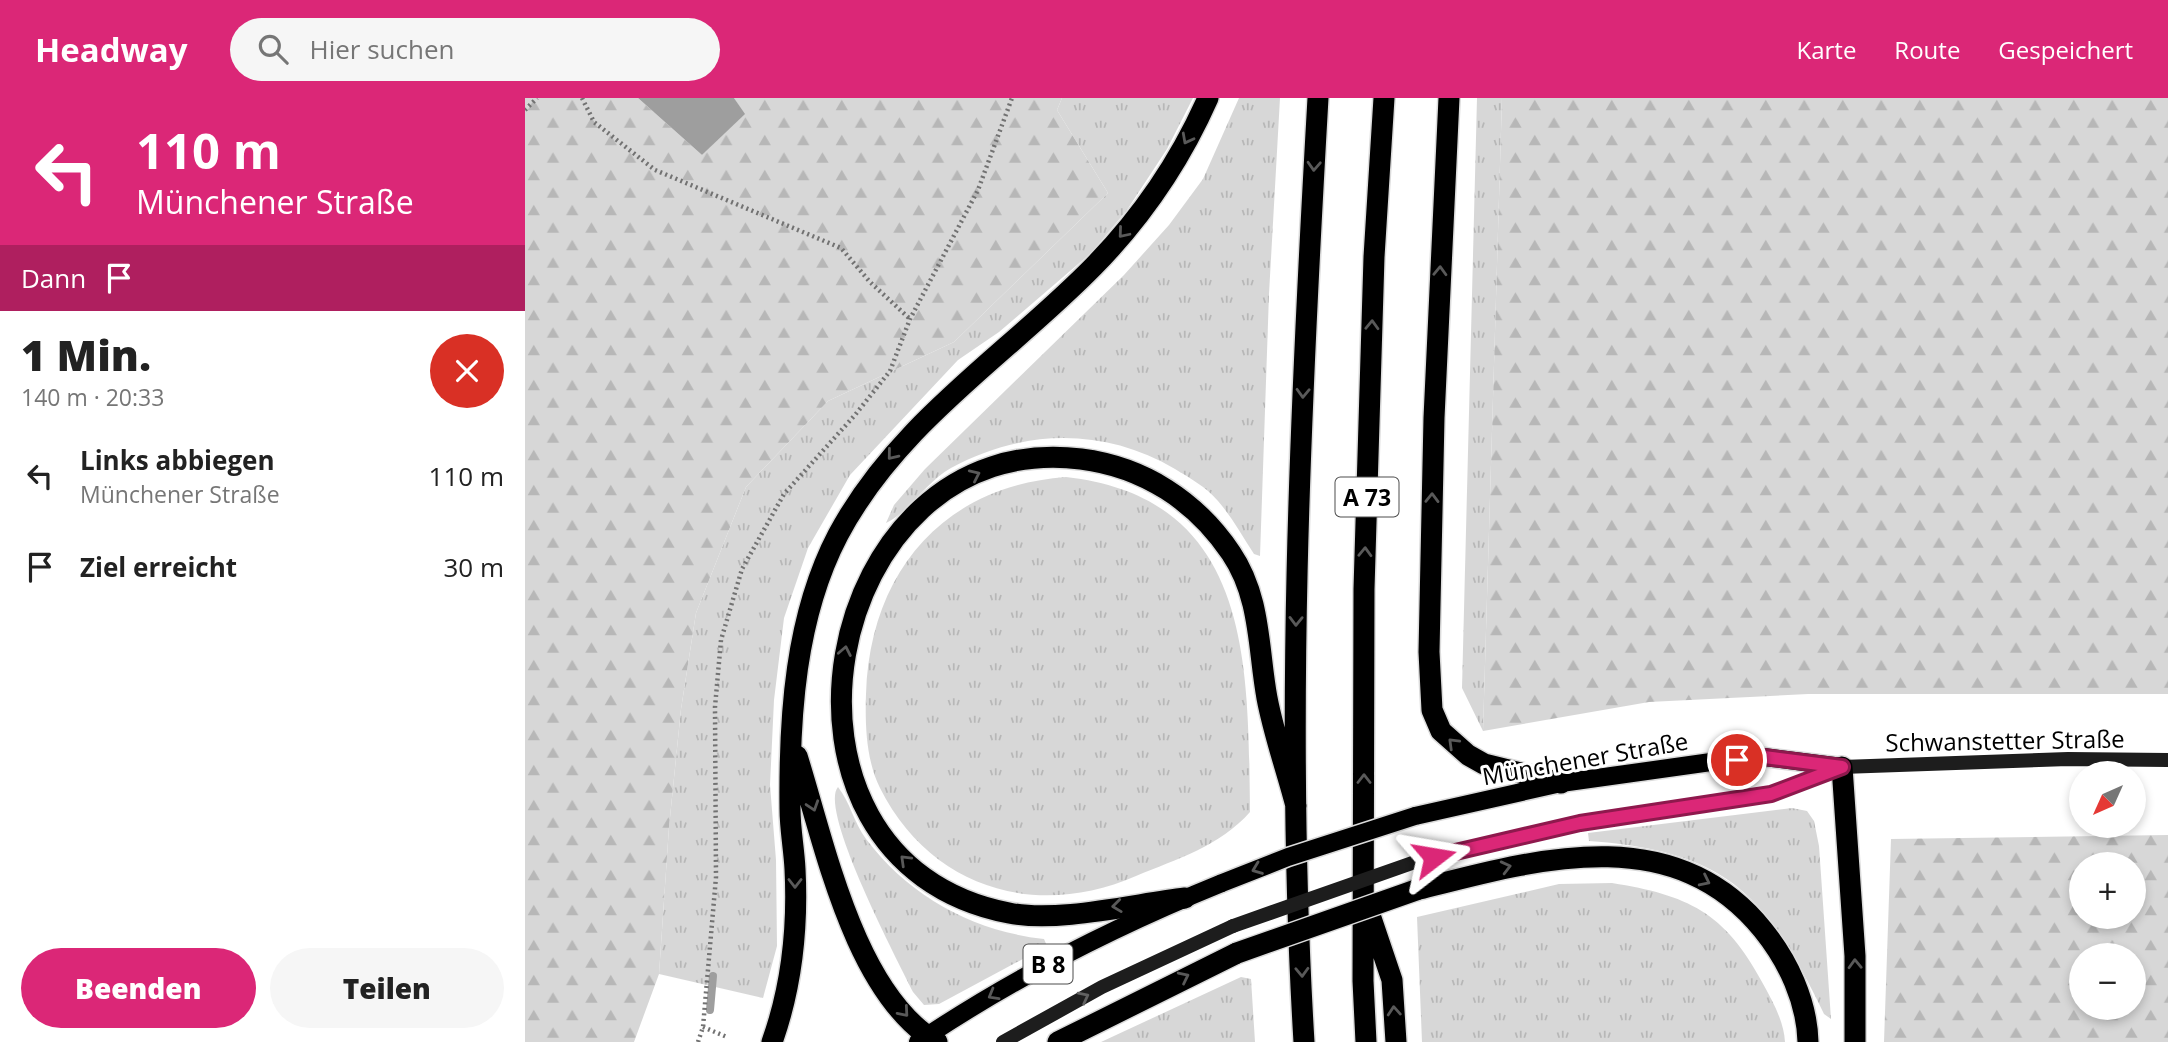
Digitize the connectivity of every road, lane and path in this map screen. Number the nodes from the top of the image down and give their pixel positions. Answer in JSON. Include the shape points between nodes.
{"nodes":[{"id":1,"x":537,"y":98,"type":"edge"},
{"id":2,"x":582,"y":98,"type":"edge"},
{"id":3,"x":1208,"y":98,"type":"edge"},
{"id":4,"x":1318,"y":98,"type":"edge"},
{"id":5,"x":1384,"y":98,"type":"edge"},
{"id":6,"x":1449,"y":98,"type":"edge"},
{"id":7,"x":525,"y":110,"type":"edge"},
{"id":8,"x":910,"y":319,"type":"dead end"},
{"id":9,"x":792,"y":741,"type":"junction"},
{"id":10,"x":2168,"y":760,"type":"edge"},
{"id":11,"x":1842,"y":767,"type":"junction"},
{"id":12,"x":1561,"y":783,"type":"junction"},
{"id":13,"x":1296,"y":806,"type":"junction"},
{"id":14,"x":1364,"y":897,"type":"junction"},
{"id":15,"x":1185,"y":898,"type":"junction"},
{"id":16,"x":727,"y":1037,"type":"dead end"},
{"id":17,"x":927,"y":1040,"type":"edge"},
{"id":18,"x":698,"y":1042,"type":"edge"},
{"id":19,"x":772,"y":1042,"type":"edge"},
{"id":20,"x":1003,"y":1042,"type":"edge"},
{"id":21,"x":1058,"y":1042,"type":"edge"},
{"id":22,"x":1304,"y":1042,"type":"edge"},
{"id":23,"x":1366,"y":1042,"type":"edge"},
{"id":24,"x":1396,"y":1042,"type":"edge"},
{"id":25,"x":1808,"y":1042,"type":"edge"},
{"id":26,"x":1856,"y":1042,"type":"edge"}],
"edges":[{"from":1,"to":7,"type":"path"},
{"from":2,"to":8,"type":"path","via":[[594,122],[655,170],[841,248]]},
{"from":3,"to":9,"type":"highway","one_way":true,"via":[[1164,179],[1122,234],[1072,288],[923,421],[862,495],[816,588],[796,679]]},
{"from":4,"to":13,"type":"highway","number":"A 73","one_way":true,"via":[[1300,471]]},
{"from":14,"to":5,"type":"highway","number":"A 73","one_way":true,"via":[[1364,589],[1374,257]]},
{"from":12,"to":6,"type":"highway","one_way":true,"via":[[1468,755],[1441,730],[1432,710],[1434,418]]},
{"from":9,"to":17,"type":"highway","one_way":true,"via":[[848,918],[892,999]]},
{"from":9,"to":19,"type":"highway","one_way":true,"via":[[795,921],[781,1016]]},
{"from":10,"to":11,"type":"main road","name":"Schwanstetter Straße"},
{"from":11,"to":12,"type":"main road","name":"Münchener Straße","number":"B 8","via":[[1764,757]]},
{"from":20,"to":11,"type":"main road","one_way":true,"bridge":true,"via":[[1124,976],[1233,926],[1415,862],[1580,823],[1771,794]]},
{"from":26,"to":11,"type":"highway","one_way":true},
{"from":12,"to":15,"type":"main road","name":"Münchener Straße","number":"B 8","one_way":true,"bridge":true,"via":[[1415,816],[1287,857]]},
{"from":15,"to":13,"type":"highway","one_way":true,"via":[[1035,916],[985,907],[930,881],[907,864],[863,809],[848,771],[842,732],[841,678],[849,630],[884,552],[934,499],[994,467],[1067,457],[1148,477],[1196,511],[1233,556],[1252,598],[1267,698]]},
{"from":13,"to":22,"type":"highway","number":"A 73","one_way":true},
{"from":14,"to":23,"type":"highway","number":"A 73"},
{"from":24,"to":14,"type":"highway","one_way":true,"via":[[1392,979]]},
{"from":15,"to":17,"type":"main road","name":"Münchener Straße","number":"B 8","one_way":true,"via":[[1041,967]]},
{"from":16,"to":18,"type":"path","via":[[703,1027]]},
{"from":21,"to":25,"type":"highway","one_way":true,"bridge":true,"via":[[1237,953],[1416,890],[1522,863],[1587,856],[1641,859],[1689,873],[1735,900],[1772,941],[1794,981]]}]}
